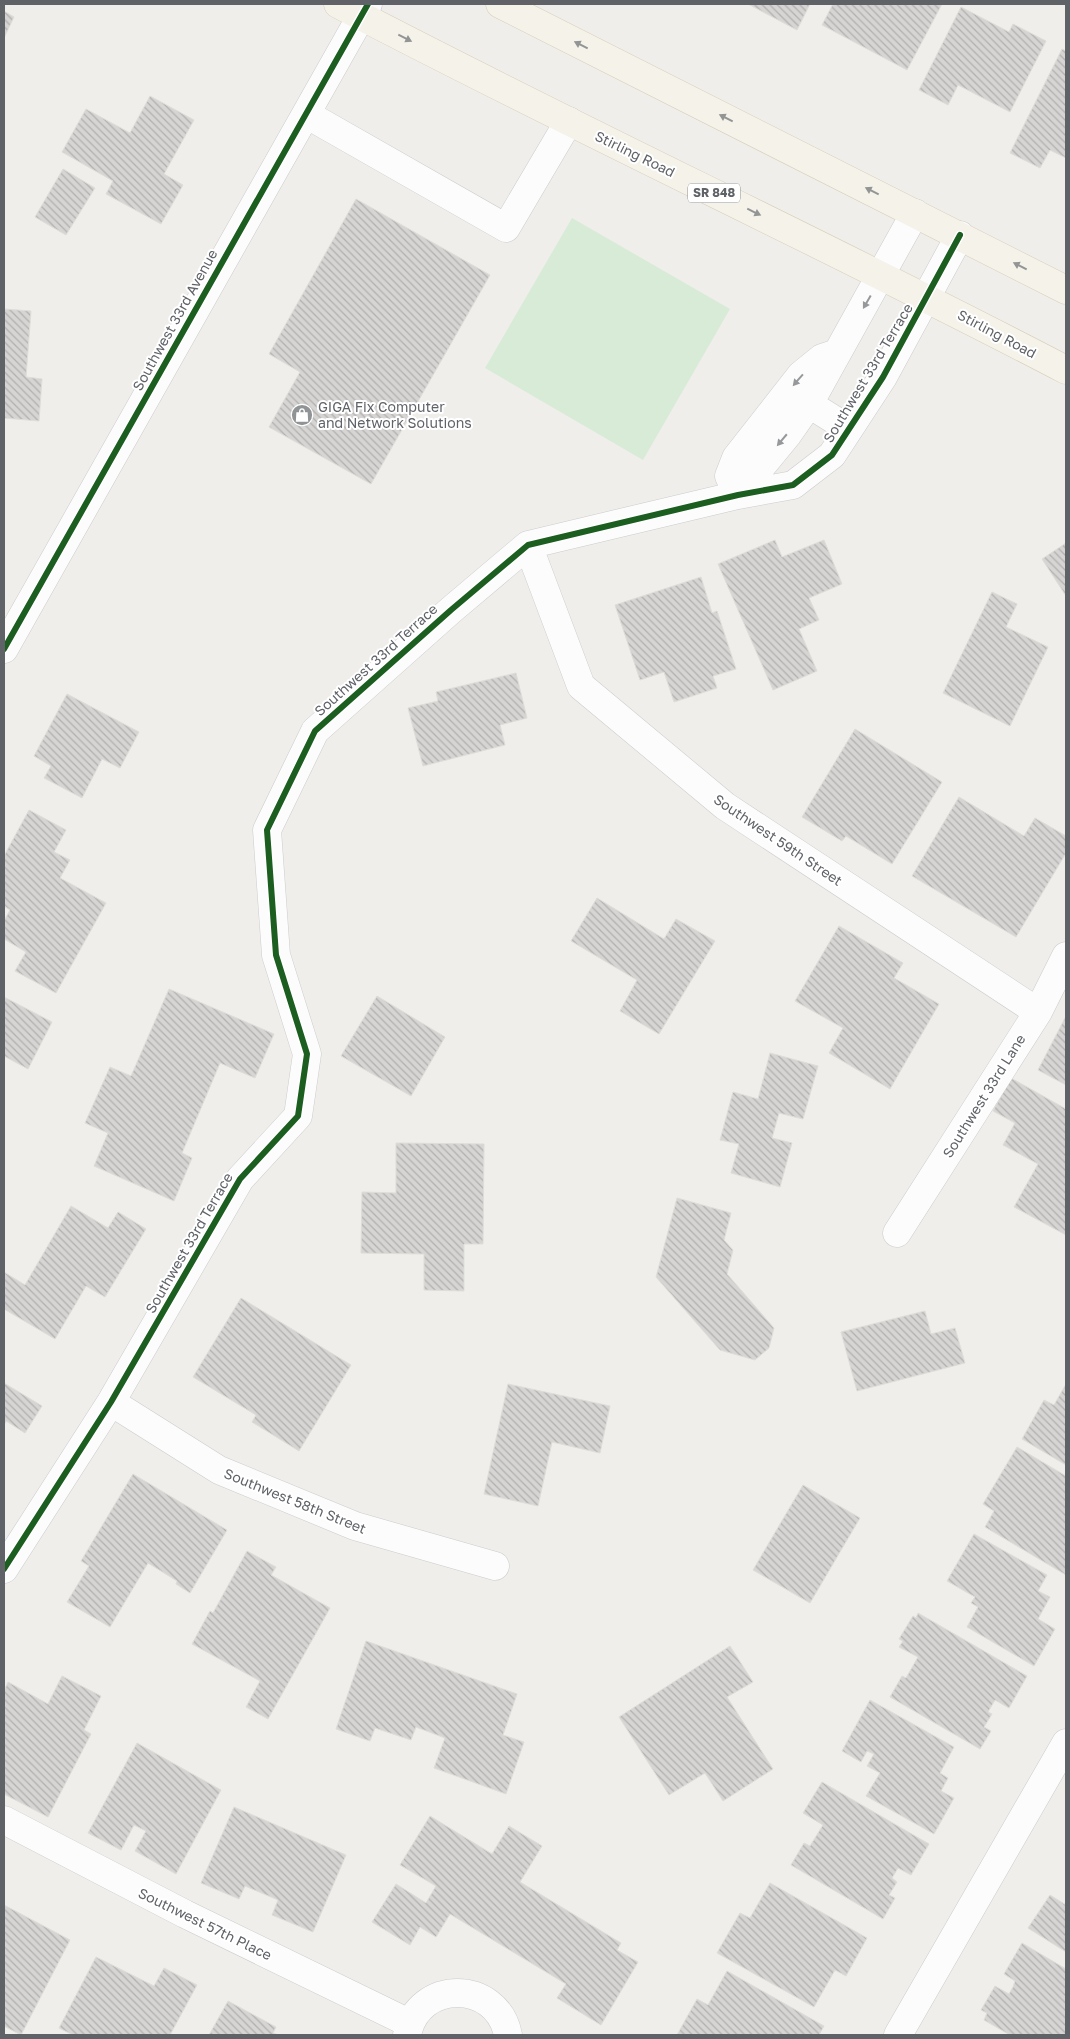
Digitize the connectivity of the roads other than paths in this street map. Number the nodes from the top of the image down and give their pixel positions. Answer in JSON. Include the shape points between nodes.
{"nodes":[{"id":1,"x":338,"y":4,"type":"edge"},
{"id":2,"x":500,"y":4,"type":"edge"},
{"id":3,"x":365,"y":10,"type":"edge"},
{"id":4,"x":306,"y":114,"type":"junction"},
{"id":5,"x":569,"y":122,"type":"junction"},
{"id":6,"x":915,"y":213,"type":"junction"},
{"id":7,"x":960,"y":235,"type":"junction"},
{"id":8,"x":882,"y":275,"type":"junction"},
{"id":9,"x":1066,"y":290,"type":"edge"},
{"id":10,"x":927,"y":298,"type":"junction"},
{"id":11,"x":837,"y":353,"type":"junction"},
{"id":12,"x":1066,"y":370,"type":"edge"},
{"id":13,"x":809,"y":404,"type":"junction"},
{"id":14,"x":849,"y":429,"type":"junction"},
{"id":15,"x":738,"y":495,"type":"junction"},
{"id":16,"x":528,"y":545,"type":"junction"},
{"id":17,"x":4,"y":649,"type":"edge"},
{"id":18,"x":1066,"y":956,"type":"edge"},
{"id":19,"x":1038,"y":1012,"type":"junction"},
{"id":20,"x":897,"y":1233,"type":"dead end"},
{"id":21,"x":111,"y":1402,"type":"junction"},
{"id":22,"x":495,"y":1566,"type":"dead end"},
{"id":23,"x":4,"y":1570,"type":"edge"},
{"id":24,"x":1066,"y":1743,"type":"edge"},
{"id":25,"x":4,"y":1820,"type":"edge"},
{"id":26,"x":408,"y":2029,"type":"edge"},
{"id":27,"x":508,"y":2035,"type":"edge"},
{"id":28,"x":898,"y":2035,"type":"edge"}],
"edges":[{"from":1,"to":3,"type":"main road","name":"Stirling Road","number":"SR 848"},
{"from":6,"to":2,"type":"main road","one_way":true},
{"from":3,"to":4,"type":"street","name":"Southwest 33rd Avenue"},
{"from":3,"to":5,"type":"main road","name":"Stirling Road","number":"SR 848","one_way":true},
{"from":4,"to":5,"type":"street","via":[[506,228]]},
{"from":4,"to":17,"type":"street","name":"Southwest 33rd Avenue"},
{"from":5,"to":8,"type":"main road","name":"Stirling Road","number":"SR 848","one_way":true},
{"from":6,"to":7,"type":"main road"},
{"from":6,"to":8,"type":"street"},
{"from":9,"to":7,"type":"main road","one_way":true},
{"from":7,"to":10,"type":"street","name":"Southwest 33rd Terrace"},
{"from":8,"to":10,"type":"main road","name":"Stirling Road","number":"SR 848"},
{"from":8,"to":11,"type":"street","one_way":true},
{"from":10,"to":12,"type":"main road","name":"Stirling Road","number":"SR 848"},
{"from":10,"to":14,"type":"street","name":"Southwest 33rd Terrace","via":[[883,377]]},
{"from":11,"to":13,"type":"street"},
{"from":11,"to":15,"type":"street","one_way":true,"via":[[822,358],[801,375],[736,458],[729,476]]},
{"from":13,"to":14,"type":"street"},
{"from":13,"to":15,"type":"street","one_way":true},
{"from":14,"to":15,"type":"street","name":"Southwest 33rd Terrace","via":[[832,455],[793,485]]},
{"from":15,"to":16,"type":"street","name":"Southwest 33rd Terrace"},
{"from":16,"to":19,"type":"street","name":"Southwest 59th Street","via":[[581,686],[725,806]]},
{"from":16,"to":21,"type":"street","name":"Southwest 33rd Terrace","via":[[315,731],[268,830],[276,955],[307,1054],[298,1116],[240,1179]]},
{"from":18,"to":19,"type":"street","name":"Southwest 33rd Lane"},
{"from":19,"to":20,"type":"street","name":"Southwest 33rd Lane"},
{"from":21,"to":22,"type":"street","name":"Southwest 58th Street","via":[[219,1470],[355,1526]]},
{"from":21,"to":23,"type":"street","name":"Southwest 33rd Terrace"},
{"from":24,"to":28,"type":"street"},
{"from":25,"to":26,"type":"street","name":"Southwest 57th Place"},
{"from":26,"to":27,"type":"street","name":"Southwest 57th Place","via":[[420,2006],[438,1996],[458,1992],[478,1996],[495,2008],[506,2025]]}]}
